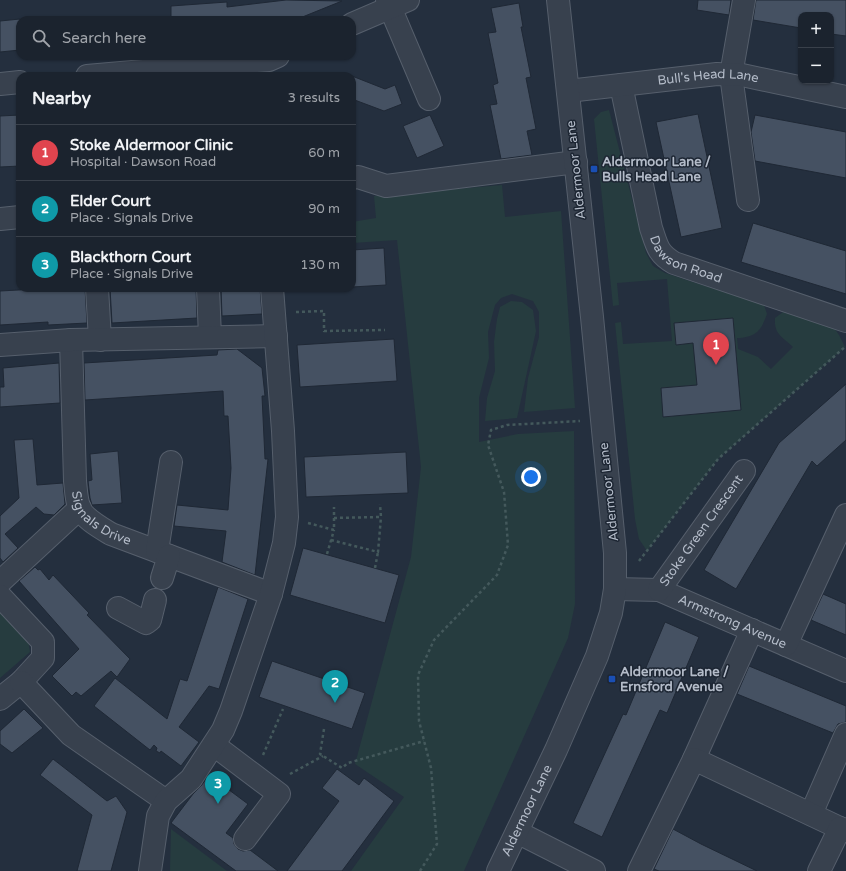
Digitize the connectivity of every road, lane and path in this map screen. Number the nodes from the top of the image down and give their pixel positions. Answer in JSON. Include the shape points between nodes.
{"nodes":[{"id":1,"x":558,"y":0,"type":"edge"},
{"id":2,"x":744,"y":0,"type":"edge"},
{"id":3,"x":395,"y":2,"type":"edge"},
{"id":4,"x":356,"y":22,"type":"edge"},
{"id":5,"x":269,"y":60,"type":"edge"},
{"id":6,"x":132,"y":72,"type":"edge"},
{"id":7,"x":731,"y":75,"type":"junction"},
{"id":8,"x":16,"y":82,"type":"edge"},
{"id":9,"x":0,"y":84,"type":"edge"},
{"id":10,"x":622,"y":85,"type":"junction"},
{"id":11,"x":568,"y":91,"type":"junction"},
{"id":12,"x":846,"y":97,"type":"edge"},
{"id":13,"x":429,"y":99,"type":"dead end"},
{"id":14,"x":576,"y":162,"type":"junction"},
{"id":15,"x":356,"y":177,"type":"edge"},
{"id":16,"x":748,"y":200,"type":"dead end"},
{"id":17,"x":16,"y":217,"type":"edge"},
{"id":18,"x":0,"y":219,"type":"edge"},
{"id":19,"x":97,"y":292,"type":"edge"},
{"id":20,"x":208,"y":292,"type":"edge"},
{"id":21,"x":272,"y":292,"type":"edge"},
{"id":22,"x":295,"y":312,"type":"dead end"},
{"id":23,"x":846,"y":321,"type":"edge"},
{"id":24,"x":385,"y":330,"type":"dead end"},
{"id":25,"x":276,"y":336,"type":"junction"},
{"id":26,"x":210,"y":337,"type":"junction"},
{"id":27,"x":71,"y":340,"type":"junction"},
{"id":28,"x":100,"y":340,"type":"junction"},
{"id":29,"x":0,"y":345,"type":"edge"},
{"id":30,"x":602,"y":420,"type":"junction"},
{"id":31,"x":170,"y":462,"type":"dead end"},
{"id":32,"x":744,"y":471,"type":"dead end"},
{"id":33,"x":380,"y":504,"type":"dead end"},
{"id":34,"x":334,"y":507,"type":"dead end"},
{"id":35,"x":80,"y":508,"type":"junction"},
{"id":36,"x":846,"y":516,"type":"edge"},
{"id":37,"x":287,"y":517,"type":"junction"},
{"id":38,"x":381,"y":517,"type":"junction"},
{"id":39,"x":334,"y":518,"type":"junction"},
{"id":40,"x":334,"y":530,"type":"junction"},
{"id":41,"x":331,"y":540,"type":"junction"},
{"id":42,"x":378,"y":552,"type":"junction"},
{"id":43,"x":163,"y":554,"type":"junction"},
{"id":44,"x":327,"y":554,"type":"dead end"},
{"id":45,"x":375,"y":568,"type":"dead end"},
{"id":46,"x":162,"y":578,"type":"dead end"},
{"id":47,"x":0,"y":582,"type":"edge"},
{"id":48,"x":615,"y":589,"type":"junction"},
{"id":49,"x":659,"y":590,"type":"junction"},
{"id":50,"x":271,"y":594,"type":"junction"},
{"id":51,"x":0,"y":596,"type":"edge"},
{"id":52,"x":155,"y":600,"type":"dead end"},
{"id":53,"x":118,"y":608,"type":"dead end"},
{"id":54,"x":752,"y":630,"type":"junction"},
{"id":55,"x":786,"y":645,"type":"junction"},
{"id":56,"x":846,"y":671,"type":"edge"},
{"id":57,"x":21,"y":682,"type":"junction"},
{"id":58,"x":0,"y":699,"type":"edge"},
{"id":59,"x":283,"y":709,"type":"dead end"},
{"id":60,"x":324,"y":729,"type":"dead end"},
{"id":61,"x":846,"y":734,"type":"edge"},
{"id":62,"x":424,"y":741,"type":"junction"},
{"id":63,"x":214,"y":745,"type":"junction"},
{"id":64,"x":324,"y":756,"type":"junction"},
{"id":65,"x":694,"y":759,"type":"junction"},
{"id":66,"x":261,"y":780,"type":"junction"},
{"id":67,"x":166,"y":801,"type":"junction"},
{"id":68,"x":811,"y":814,"type":"junction"},
{"id":69,"x":843,"y":830,"type":"edge"},
{"id":70,"x":517,"y":832,"type":"junction"},
{"id":71,"x":244,"y":839,"type":"dead end"},
{"id":72,"x":150,"y":871,"type":"edge"},
{"id":73,"x":420,"y":871,"type":"edge"},
{"id":74,"x":498,"y":871,"type":"edge"},
{"id":75,"x":594,"y":871,"type":"edge"},
{"id":76,"x":639,"y":871,"type":"edge"},
{"id":77,"x":819,"y":871,"type":"edge"}],
"edges":[{"from":1,"to":11,"type":"street","name":"Aldermoor Lane"},
{"from":2,"to":7,"type":"street"},
{"from":3,"to":4,"type":"street"},
{"from":3,"to":13,"type":"street"},
{"from":5,"to":6,"type":"street"},
{"from":7,"to":10,"type":"street","name":"Bull's Head Lane","via":[[695,76]]},
{"from":7,"to":12,"type":"street","name":"Bull's Head Lane","via":[[742,75]]},
{"from":7,"to":16,"type":"street"},
{"from":8,"to":9,"type":"street"},
{"from":10,"to":11,"type":"street","name":"Bull's Head Lane"},
{"from":10,"to":23,"type":"street","name":"Dawson Road","via":[[651,228],[663,257],[674,263]]},
{"from":11,"to":14,"type":"street","name":"Aldermoor Lane"},
{"from":14,"to":15,"type":"street","via":[[386,186]]},
{"from":14,"to":30,"type":"street","name":"Aldermoor Lane"},
{"from":17,"to":18,"type":"street"},
{"from":19,"to":28,"type":"street"},
{"from":20,"to":26,"type":"street"},
{"from":21,"to":25,"type":"street"},
{"from":22,"to":24,"type":"path","via":[[324,310],[324,332]]},
{"from":25,"to":26,"type":"street"},
{"from":25,"to":37,"type":"street"},
{"from":26,"to":28,"type":"street"},
{"from":27,"to":28,"type":"street"},
{"from":27,"to":29,"type":"street"},
{"from":27,"to":35,"type":"street","name":"Signals Drive","via":[[75,481]]},
{"from":30,"to":48,"type":"street","name":"Aldermoor Lane","via":[[615,553]]},
{"from":30,"to":62,"type":"path","via":[[507,425],[491,430],[488,445],[504,492],[508,545],[496,575],[434,640],[418,675],[419,721]]},
{"from":31,"to":43,"type":"street"},
{"from":32,"to":49,"type":"street","name":"Stoke Green Crescent"},
{"from":33,"to":38,"type":"path"},
{"from":34,"to":39,"type":"path"},
{"from":35,"to":43,"type":"street","name":"Signals Drive","via":[[90,520],[111,534]]},
{"from":35,"to":47,"type":"street"},
{"from":36,"to":55,"type":"street"},
{"from":37,"to":40,"type":"path"},
{"from":37,"to":50,"type":"street","via":[[284,543]]},
{"from":38,"to":39,"type":"path"},
{"from":38,"to":42,"type":"path"},
{"from":39,"to":40,"type":"path"},
{"from":40,"to":41,"type":"path"},
{"from":41,"to":42,"type":"path"},
{"from":41,"to":44,"type":"path"},
{"from":42,"to":45,"type":"path"},
{"from":43,"to":46,"type":"street"},
{"from":43,"to":50,"type":"street","name":"Signals Drive"},
{"from":48,"to":49,"type":"street","name":"Armstrong Avenue"},
{"from":48,"to":70,"type":"street","name":"Aldermoor Lane","via":[[611,613],[597,656]]},
{"from":49,"to":54,"type":"street","name":"Armstrong Avenue"},
{"from":50,"to":63,"type":"street","via":[[232,711]]},
{"from":51,"to":57,"type":"street","via":[[43,642],[44,658]]},
{"from":52,"to":53,"type":"street","via":[[150,620],[146,623]]},
{"from":54,"to":55,"type":"street","name":"Armstrong Avenue"},
{"from":54,"to":65,"type":"street"},
{"from":55,"to":56,"type":"street","name":"Armstrong Avenue"},
{"from":57,"to":58,"type":"street"},
{"from":57,"to":67,"type":"street","via":[[71,735]]},
{"from":59,"to":66,"type":"path"},
{"from":60,"to":64,"type":"path","via":[[320,754]]},
{"from":61,"to":68,"type":"street"},
{"from":62,"to":64,"type":"path","via":[[348,763],[342,768]]},
{"from":62,"to":73,"type":"path","via":[[431,768],[437,844]]},
{"from":63,"to":66,"type":"street"},
{"from":63,"to":67,"type":"street","via":[[191,779]]},
{"from":64,"to":66,"type":"path"},
{"from":65,"to":68,"type":"street"},
{"from":65,"to":76,"type":"street"},
{"from":66,"to":71,"type":"street","via":[[279,794]]},
{"from":67,"to":72,"type":"street","via":[[158,816]]},
{"from":68,"to":69,"type":"street"},
{"from":69,"to":77,"type":"street"},
{"from":70,"to":74,"type":"street","name":"Aldermoor Lane"},
{"from":70,"to":75,"type":"street"}]}
